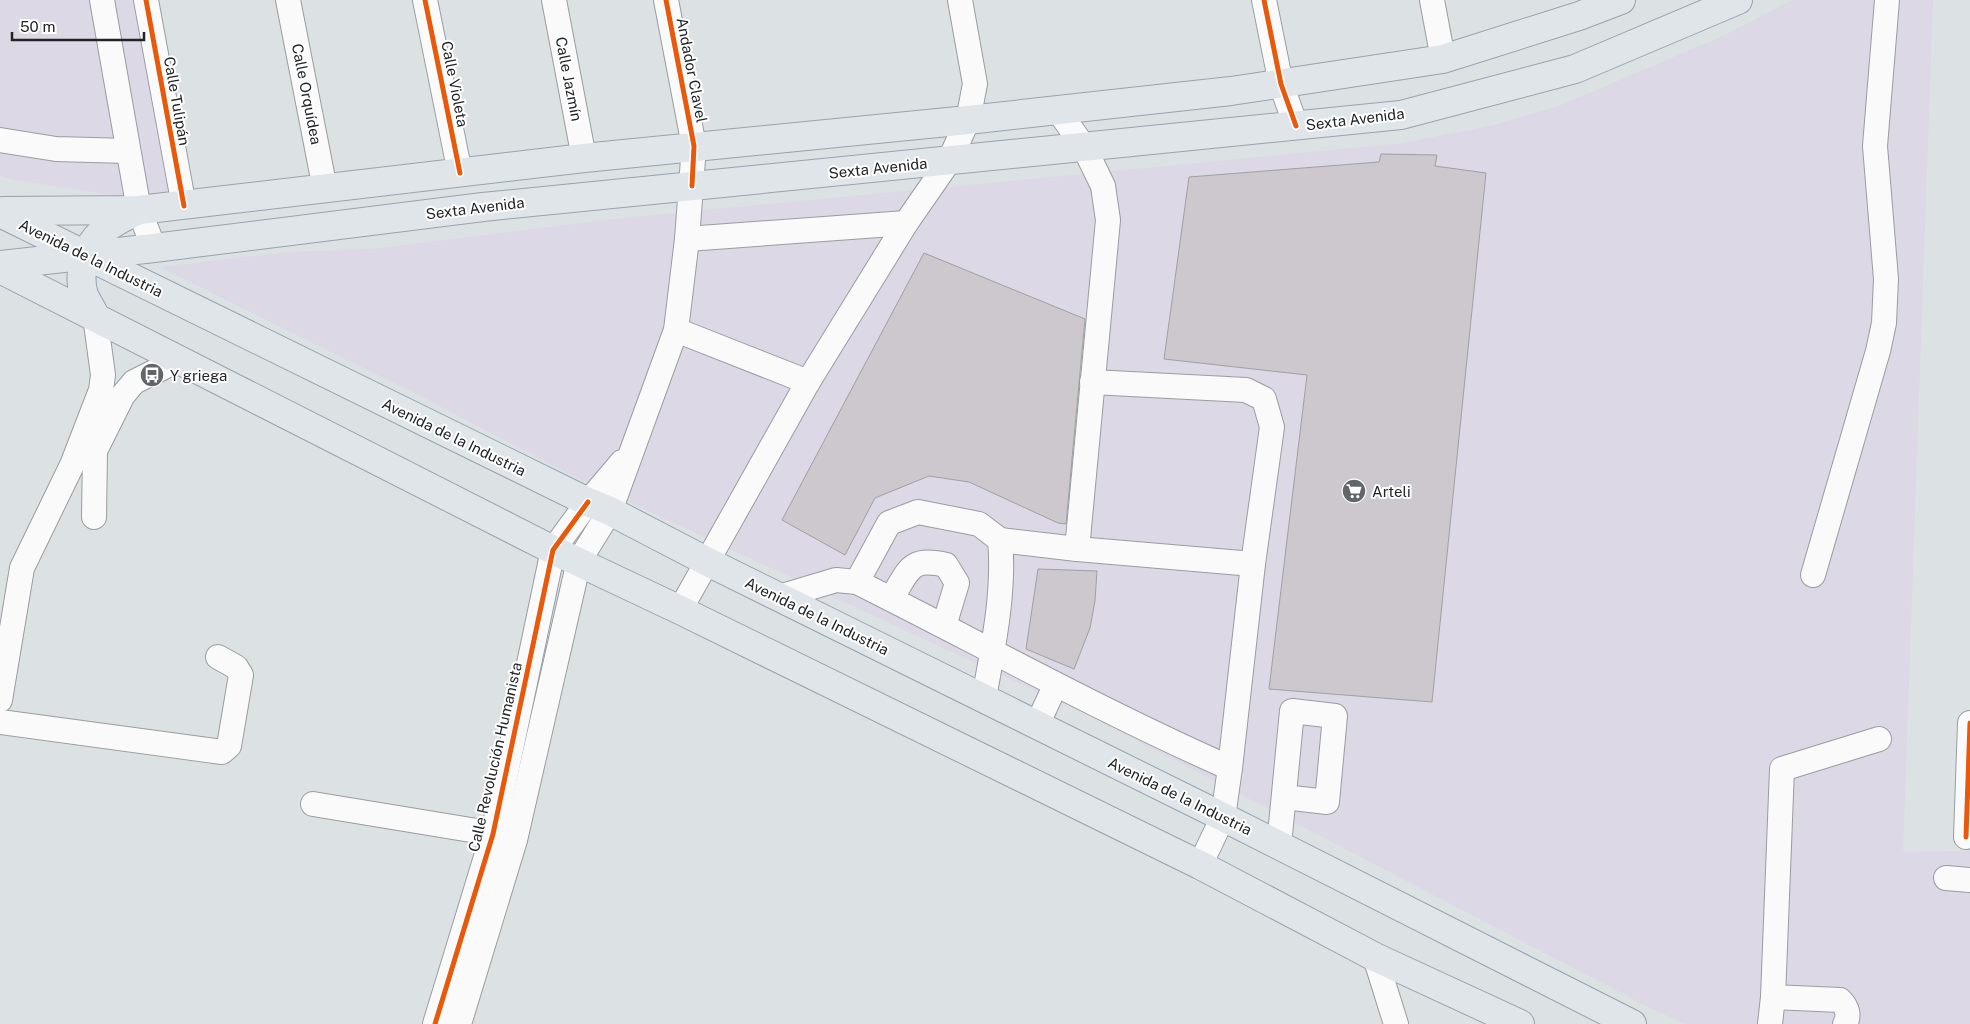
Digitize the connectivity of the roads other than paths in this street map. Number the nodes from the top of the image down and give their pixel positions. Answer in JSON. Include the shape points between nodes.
{"nodes":[{"id":1,"x":102,"y":0,"type":"edge"},
{"id":2,"x":146,"y":0,"type":"edge"},
{"id":3,"x":288,"y":0,"type":"edge"},
{"id":4,"x":425,"y":0,"type":"edge"},
{"id":5,"x":554,"y":0,"type":"edge"},
{"id":6,"x":666,"y":0,"type":"edge"},
{"id":7,"x":960,"y":0,"type":"edge"},
{"id":8,"x":1264,"y":0,"type":"edge"},
{"id":9,"x":1432,"y":0,"type":"edge"},
{"id":10,"x":1620,"y":0,"type":"edge"},
{"id":11,"x":1738,"y":0,"type":"edge"},
{"id":12,"x":1888,"y":0,"type":"edge"},
{"id":13,"x":1443,"y":59,"type":"junction"},
{"id":14,"x":1281,"y":84,"type":"junction"},
{"id":15,"x":1057,"y":109,"type":"junction"},
{"id":16,"x":968,"y":120,"type":"junction"},
{"id":17,"x":1296,"y":126,"type":"junction"},
{"id":18,"x":0,"y":140,"type":"edge"},
{"id":19,"x":694,"y":146,"type":"junction"},
{"id":20,"x":1084,"y":147,"type":"junction"},
{"id":21,"x":128,"y":151,"type":"junction"},
{"id":22,"x":584,"y":158,"type":"junction"},
{"id":23,"x":949,"y":161,"type":"junction"},
{"id":24,"x":460,"y":172,"type":"junction"},
{"id":25,"x":692,"y":186,"type":"junction"},
{"id":26,"x":326,"y":189,"type":"junction"},
{"id":27,"x":184,"y":206,"type":"junction"},
{"id":28,"x":139,"y":210,"type":"junction"},
{"id":29,"x":0,"y":212,"type":"edge"},
{"id":30,"x":906,"y":223,"type":"junction"},
{"id":31,"x":687,"y":239,"type":"junction"},
{"id":32,"x":154,"y":248,"type":"junction"},
{"id":33,"x":86,"y":255,"type":"junction"},
{"id":34,"x":0,"y":267,"type":"edge"},
{"id":35,"x":152,"y":288,"type":"junction"},
{"id":36,"x":96,"y":316,"type":"junction"},
{"id":37,"x":676,"y":330,"type":"junction"},
{"id":38,"x":180,"y":359,"type":"junction"},
{"id":39,"x":808,"y":382,"type":"junction"},
{"id":40,"x":1092,"y":382,"type":"junction"},
{"id":41,"x":72,"y":465,"type":"junction"},
{"id":42,"x":94,"y":475,"type":"junction"},
{"id":43,"x":598,"y":506,"type":"junction"},
{"id":44,"x":94,"y":517,"type":"dead end"},
{"id":45,"x":1000,"y":540,"type":"junction"},
{"id":46,"x":553,"y":550,"type":"junction"},
{"id":47,"x":1077,"y":550,"type":"junction"},
{"id":48,"x":579,"y":561,"type":"junction"},
{"id":49,"x":706,"y":561,"type":"junction"},
{"id":50,"x":1253,"y":564,"type":"junction"},
{"id":51,"x":1813,"y":575,"type":"dead end"},
{"id":52,"x":857,"y":582,"type":"junction"},
{"id":53,"x":779,"y":597,"type":"junction"},
{"id":54,"x":890,"y":599,"type":"junction"},
{"id":55,"x":680,"y":610,"type":"junction"},
{"id":56,"x":944,"y":626,"type":"junction"},
{"id":57,"x":992,"y":650,"type":"junction"},
{"id":58,"x":218,"y":658,"type":"dead end"},
{"id":59,"x":1055,"y":686,"type":"junction"},
{"id":60,"x":984,"y":698,"type":"junction"},
{"id":61,"x":0,"y":700,"type":"edge"},
{"id":62,"x":0,"y":722,"type":"edge"},
{"id":63,"x":1970,"y":722,"type":"edge"},
{"id":64,"x":1037,"y":725,"type":"junction"},
{"id":65,"x":1878,"y":739,"type":"dead end"},
{"id":66,"x":1230,"y":768,"type":"junction"},
{"id":67,"x":1284,"y":797,"type":"dead end"},
{"id":68,"x":313,"y":804,"type":"dead end"},
{"id":69,"x":1223,"y":817,"type":"junction"},
{"id":70,"x":504,"y":837,"type":"junction"},
{"id":71,"x":1966,"y":837,"type":"dead end"},
{"id":72,"x":1279,"y":845,"type":"junction"},
{"id":73,"x":1200,"y":865,"type":"junction"},
{"id":74,"x":1946,"y":878,"type":"dead end"},
{"id":75,"x":1970,"y":880,"type":"edge"},
{"id":76,"x":1375,"y":957,"type":"junction"},
{"id":77,"x":1773,"y":996,"type":"junction"},
{"id":78,"x":435,"y":1024,"type":"edge"},
{"id":79,"x":459,"y":1024,"type":"edge"},
{"id":80,"x":1396,"y":1024,"type":"edge"},
{"id":81,"x":1520,"y":1024,"type":"edge"},
{"id":82,"x":1632,"y":1024,"type":"edge"},
{"id":83,"x":1770,"y":1024,"type":"edge"},
{"id":84,"x":1845,"y":1024,"type":"edge"}],
"edges":[{"from":1,"to":21,"type":"street"},
{"from":2,"to":27,"type":"street","name":"Calle Tulipán"},
{"from":3,"to":26,"type":"street","name":"Calle Orquídea"},
{"from":4,"to":24,"type":"street","name":"Calle Violeta"},
{"from":5,"to":22,"type":"street","name":"Calle Jazmín"},
{"from":6,"to":19,"type":"street","name":"Andador Clavel"},
{"from":7,"to":16,"type":"street","via":[[975,84]]},
{"from":8,"to":14,"type":"street"},
{"from":9,"to":13,"type":"street"},
{"from":10,"to":13,"type":"main road"},
{"from":11,"to":17,"type":"main road","name":"Sexta Avenida","via":[[1575,69],[1401,115]]},
{"from":12,"to":51,"type":"street","via":[[1875,146],[1886,279],[1884,323]]},
{"from":13,"to":14,"type":"main road"},
{"from":14,"to":15,"type":"main road"},
{"from":14,"to":17,"type":"street"},
{"from":15,"to":16,"type":"main road"},
{"from":15,"to":20,"type":"street"},
{"from":16,"to":19,"type":"main road"},
{"from":16,"to":23,"type":"street"},
{"from":17,"to":20,"type":"main road","name":"Sexta Avenida"},
{"from":18,"to":21,"type":"street","via":[[56,149]]},
{"from":19,"to":22,"type":"main road"},
{"from":19,"to":25,"type":"street","name":"Andador Clavel"},
{"from":20,"to":23,"type":"main road","name":"Sexta Avenida"},
{"from":20,"to":40,"type":"street","via":[[1103,186],[1108,220]]},
{"from":21,"to":28,"type":"street"},
{"from":22,"to":24,"type":"main road"},
{"from":23,"to":25,"type":"main road","name":"Sexta Avenida"},
{"from":23,"to":30,"type":"street"},
{"from":24,"to":26,"type":"main road"},
{"from":25,"to":31,"type":"street","name":"Andador Clavel"},
{"from":25,"to":32,"type":"main road","name":"Sexta Avenida","via":[[474,208]]},
{"from":26,"to":27,"type":"main road"},
{"from":27,"to":28,"type":"main road"},
{"from":28,"to":29,"type":"main road"},
{"from":28,"to":32,"type":"street"},
{"from":28,"to":33,"type":"main road","via":[[100,232]]},
{"from":29,"to":33,"type":"main road","name":"Avenida de la Industria"},
{"from":30,"to":31,"type":"street"},
{"from":30,"to":39,"type":"street"},
{"from":31,"to":37,"type":"street","name":"Andador Clavel"},
{"from":32,"to":33,"type":"main road","name":"Sexta Avenida"},
{"from":32,"to":35,"type":"main road","via":[[146,269]]},
{"from":33,"to":34,"type":"main road","name":"Sexta Avenida"},
{"from":33,"to":35,"type":"main road","name":"Avenida de la Industria"},
{"from":33,"to":36,"type":"main road","via":[[81,273],[83,294]]},
{"from":34,"to":36,"type":"main road"},
{"from":35,"to":43,"type":"main road","name":"Avenida de la Industria"},
{"from":36,"to":38,"type":"main road"},
{"from":36,"to":41,"type":"street","via":[[104,374]]},
{"from":37,"to":39,"type":"street"},
{"from":37,"to":43,"type":"street","name":"Andador Clavel","via":[[634,448]]},
{"from":38,"to":42,"type":"street","via":[[134,382],[123,395],[95,451]]},
{"from":38,"to":46,"type":"main road"},
{"from":39,"to":49,"type":"street"},
{"from":40,"to":47,"type":"street"},
{"from":40,"to":50,"type":"street","via":[[1246,390],[1264,399],[1272,426]]},
{"from":41,"to":42,"type":"street"},
{"from":41,"to":61,"type":"street","via":[[22,568]]},
{"from":42,"to":44,"type":"street"},
{"from":43,"to":46,"type":"street","name":"Calle Revolución Humanista"},
{"from":43,"to":48,"type":"street","name":"Calle Revolución Humanista"},
{"from":43,"to":49,"type":"main road","name":"Avenida de la Industria"},
{"from":45,"to":47,"type":"street"},
{"from":45,"to":52,"type":"street","via":[[979,524],[918,512],[889,523]]},
{"from":45,"to":57,"type":"street","via":[[1002,559]]},
{"from":46,"to":48,"type":"main road"},
{"from":46,"to":70,"type":"street","name":"Calle Revolución Humanista"},
{"from":47,"to":50,"type":"street"},
{"from":48,"to":55,"type":"main road"},
{"from":48,"to":70,"type":"street","name":"Calle Revolución Humanista"},
{"from":49,"to":53,"type":"main road","name":"Avenida de la Industria"},
{"from":49,"to":55,"type":"street"},
{"from":50,"to":66,"type":"street"},
{"from":52,"to":53,"type":"street","via":[[836,580]]},
{"from":52,"to":54,"type":"street"},
{"from":53,"to":60,"type":"main road","name":"Avenida de la Industria"},
{"from":54,"to":56,"type":"street"},
{"from":54,"to":56,"type":"street","via":[[912,566],[927,560],[946,565],[957,584]]},
{"from":55,"to":73,"type":"main road"},
{"from":56,"to":57,"type":"street"},
{"from":57,"to":59,"type":"street"},
{"from":57,"to":60,"type":"street"},
{"from":58,"to":62,"type":"street","via":[[236,667],[241,674],[229,746],[222,752]]},
{"from":59,"to":64,"type":"street"},
{"from":59,"to":66,"type":"street"},
{"from":60,"to":64,"type":"main road","name":"Avenida de la Industria"},
{"from":63,"to":71,"type":"street"},
{"from":64,"to":69,"type":"main road","name":"Avenida de la Industria"},
{"from":65,"to":77,"type":"street","via":[[1782,768]]},
{"from":66,"to":69,"type":"street"},
{"from":67,"to":72,"type":"street"},
{"from":68,"to":70,"type":"street"},
{"from":69,"to":72,"type":"main road","name":"Avenida de la Industria"},
{"from":69,"to":73,"type":"street"},
{"from":70,"to":78,"type":"street","name":"Calle Revolución Humanista"},
{"from":70,"to":79,"type":"street","name":"Calle Revolución Humanista"},
{"from":72,"to":82,"type":"main road","name":"Avenida de la Industria"},
{"from":73,"to":76,"type":"main road"},
{"from":74,"to":75,"type":"street"},
{"from":76,"to":80,"type":"street"},
{"from":76,"to":81,"type":"main road"},
{"from":77,"to":83,"type":"street"},
{"from":77,"to":84,"type":"street","via":[[1840,1000],[1846,1006],[1848,1018]]}]}
